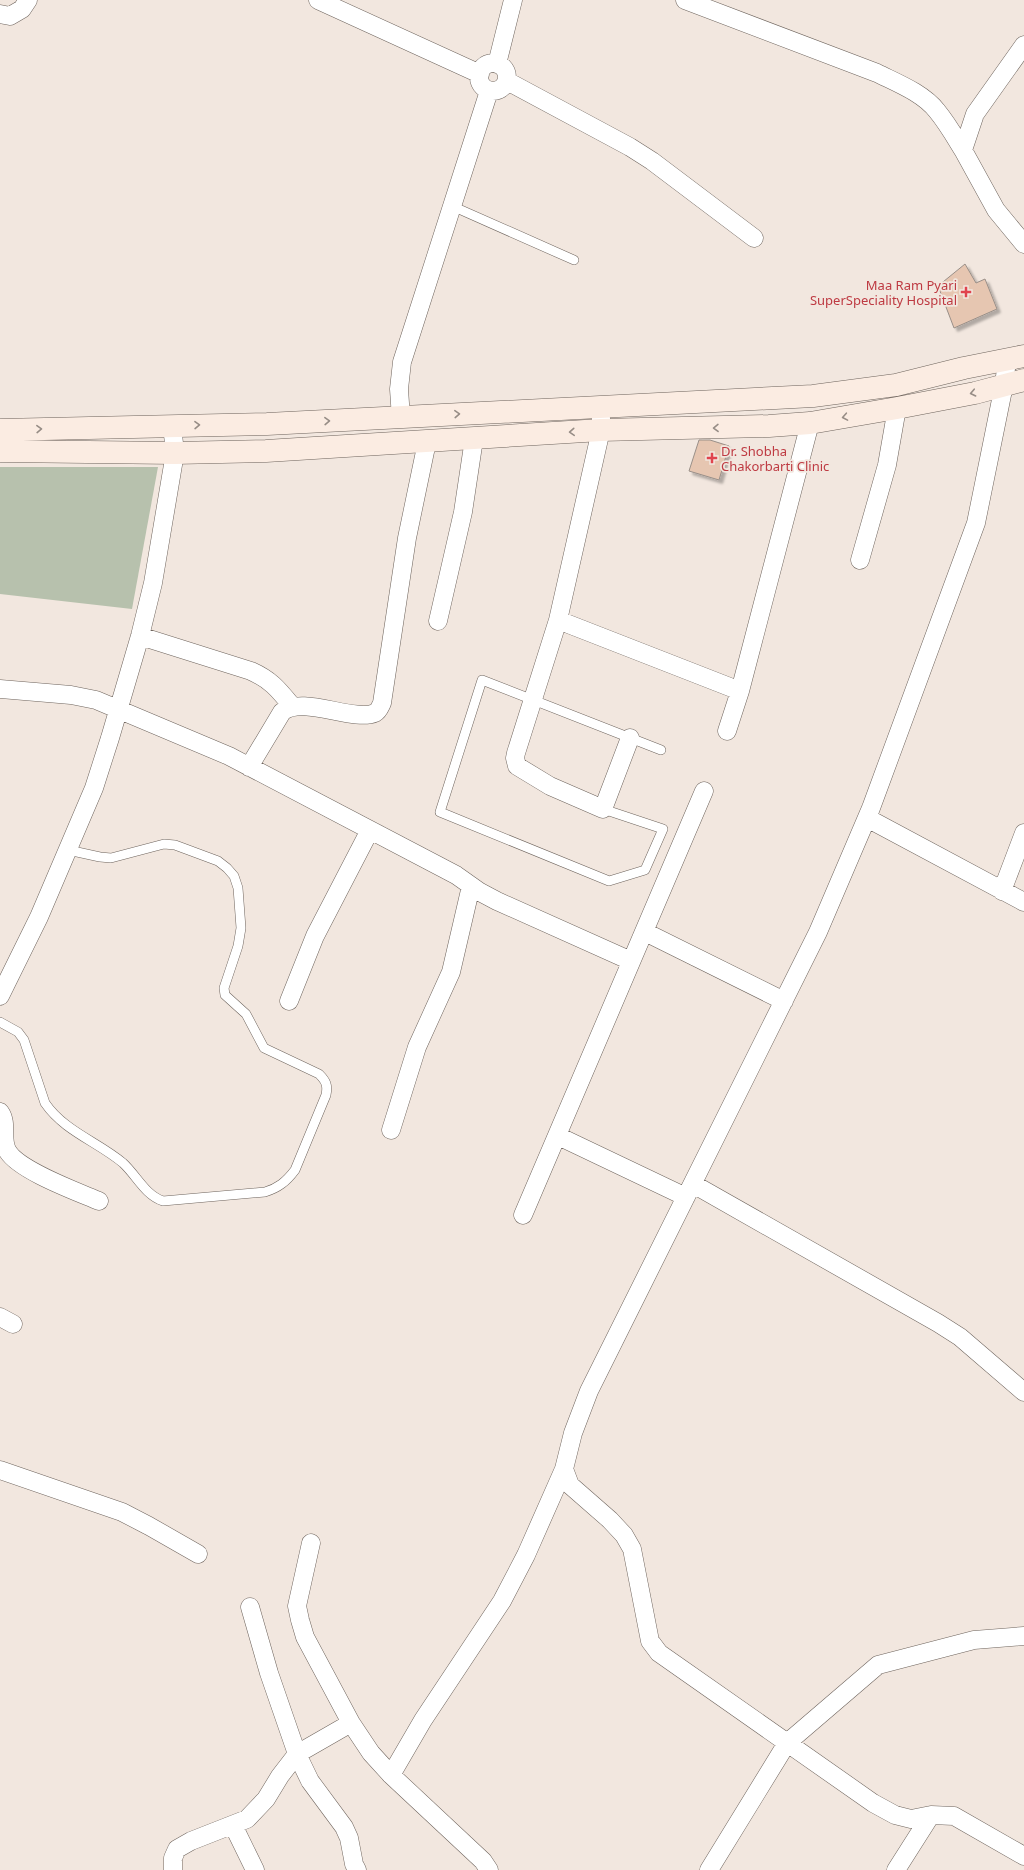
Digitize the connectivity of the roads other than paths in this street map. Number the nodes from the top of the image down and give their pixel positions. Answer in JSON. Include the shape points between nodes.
{"nodes":[{"id":1,"x":28,"y":0,"type":"edge"},
{"id":2,"x":318,"y":0,"type":"edge"},
{"id":3,"x":513,"y":0,"type":"edge"},
{"id":4,"x":685,"y":0,"type":"edge"},
{"id":5,"x":0,"y":14,"type":"edge"},
{"id":6,"x":1024,"y":45,"type":"edge"},
{"id":7,"x":497,"y":64,"type":"junction"},
{"id":8,"x":480,"y":74,"type":"junction"},
{"id":9,"x":507,"y":81,"type":"junction"},
{"id":10,"x":489,"y":91,"type":"junction"},
{"id":11,"x":963,"y":150,"type":"junction"},
{"id":12,"x":452,"y":206,"type":"junction"},
{"id":13,"x":754,"y":238,"type":"dead end"},
{"id":14,"x":1024,"y":244,"type":"edge"},
{"id":15,"x":574,"y":260,"type":"dead end"},
{"id":16,"x":1016,"y":358,"type":"edge"},
{"id":17,"x":1014,"y":383,"type":"edge"},
{"id":18,"x":602,"y":407,"type":"junction"},
{"id":19,"x":897,"y":408,"type":"junction"},
{"id":20,"x":401,"y":418,"type":"junction"},
{"id":21,"x":810,"y":423,"type":"junction"},
{"id":22,"x":172,"y":425,"type":"junction"},
{"id":23,"x":0,"y":430,"type":"edge"},
{"id":24,"x":601,"y":430,"type":"junction"},
{"id":25,"x":474,"y":439,"type":"junction"},
{"id":26,"x":428,"y":442,"type":"junction"},
{"id":27,"x":0,"y":451,"type":"edge"},
{"id":28,"x":175,"y":454,"type":"junction"},
{"id":29,"x":860,"y":560,"type":"dead end"},
{"id":30,"x":558,"y":620,"type":"junction"},
{"id":31,"x":438,"y":622,"type":"dead end"},
{"id":32,"x":140,"y":636,"type":"junction"},
{"id":33,"x":0,"y":689,"type":"edge"},
{"id":34,"x":740,"y":691,"type":"junction"},
{"id":35,"x":532,"y":699,"type":"junction"},
{"id":36,"x":292,"y":706,"type":"junction"},
{"id":37,"x":118,"y":710,"type":"junction"},
{"id":38,"x":727,"y":731,"type":"dead end"},
{"id":39,"x":630,"y":738,"type":"junction"},
{"id":40,"x":661,"y":750,"type":"dead end"},
{"id":41,"x":249,"y":767,"type":"junction"},
{"id":42,"x":704,"y":791,"type":"dead end"},
{"id":43,"x":603,"y":809,"type":"junction"},
{"id":44,"x":867,"y":818,"type":"junction"},
{"id":45,"x":370,"y":830,"type":"junction"},
{"id":46,"x":1024,"y":833,"type":"edge"},
{"id":47,"x":68,"y":850,"type":"junction"},
{"id":48,"x":471,"y":886,"type":"junction"},
{"id":49,"x":1002,"y":891,"type":"junction"},
{"id":50,"x":1024,"y":902,"type":"edge"},
{"id":51,"x":645,"y":932,"type":"junction"},
{"id":52,"x":631,"y":960,"type":"junction"},
{"id":53,"x":0,"y":996,"type":"edge"},
{"id":54,"x":288,"y":1001,"type":"dead end"},
{"id":55,"x":784,"y":1001,"type":"junction"},
{"id":56,"x":0,"y":1022,"type":"edge"},
{"id":57,"x":0,"y":1112,"type":"edge"},
{"id":58,"x":391,"y":1130,"type":"dead end"},
{"id":59,"x":558,"y":1136,"type":"junction"},
{"id":60,"x":690,"y":1190,"type":"junction"},
{"id":61,"x":100,"y":1201,"type":"dead end"},
{"id":62,"x":524,"y":1215,"type":"dead end"},
{"id":63,"x":1024,"y":1392,"type":"edge"},
{"id":64,"x":564,"y":1469,"type":"junction"},
{"id":65,"x":0,"y":1470,"type":"edge"},
{"id":66,"x":311,"y":1543,"type":"dead end"},
{"id":67,"x":198,"y":1554,"type":"dead end"},
{"id":68,"x":250,"y":1607,"type":"dead end"},
{"id":69,"x":1024,"y":1636,"type":"edge"},
{"id":70,"x":351,"y":1722,"type":"junction"},
{"id":71,"x":787,"y":1743,"type":"junction"},
{"id":72,"x":297,"y":1754,"type":"junction"},
{"id":73,"x":391,"y":1775,"type":"junction"},
{"id":74,"x":931,"y":1815,"type":"junction"},
{"id":75,"x":234,"y":1825,"type":"junction"},
{"id":76,"x":1024,"y":1856,"type":"edge"},
{"id":77,"x":173,"y":1870,"type":"edge"},
{"id":78,"x":255,"y":1870,"type":"edge"},
{"id":79,"x":357,"y":1870,"type":"edge"},
{"id":80,"x":489,"y":1870,"type":"edge"},
{"id":81,"x":709,"y":1870,"type":"edge"},
{"id":82,"x":896,"y":1870,"type":"edge"}],
"edges":[{"from":1,"to":5,"type":"street","via":[[22,9],[10,16]]},
{"from":2,"to":8,"type":"street"},
{"from":3,"to":7,"type":"street"},
{"from":4,"to":11,"type":"street","via":[[877,73],[901,85],[919,95],[937,110]]},
{"from":6,"to":11,"type":"street","via":[[975,114]]},
{"from":7,"to":8,"type":"street","via":[[486,65]]},
{"from":7,"to":9,"type":"street","via":[[505,70]]},
{"from":8,"to":10,"type":"street","via":[[481,84]]},
{"from":9,"to":10,"type":"street","via":[[500,90]]},
{"from":9,"to":13,"type":"street","via":[[630,147]]},
{"from":10,"to":12,"type":"street"},
{"from":11,"to":14,"type":"street","via":[[996,210]]},
{"from":12,"to":15,"type":"lane"},
{"from":12,"to":20,"type":"street","via":[[402,362],[399,389]]},
{"from":16,"to":17,"type":"street"},
{"from":16,"to":18,"type":"main road","via":[[896,385],[813,396]]},
{"from":17,"to":19,"type":"main road","one_way":true},
{"from":17,"to":44,"type":"street","via":[[976,523]]},
{"from":20,"to":18,"type":"main road","one_way":true},
{"from":18,"to":24,"type":"street"},
{"from":19,"to":21,"type":"main road","one_way":true},
{"from":19,"to":29,"type":"street","via":[[887,465]]},
{"from":22,"to":20,"type":"main road","one_way":true},
{"from":21,"to":24,"type":"main road","one_way":true},
{"from":21,"to":34,"type":"street"},
{"from":23,"to":22,"type":"main road","one_way":true},
{"from":22,"to":28,"type":"street"},
{"from":24,"to":25,"type":"main road","one_way":true},
{"from":24,"to":30,"type":"street"},
{"from":25,"to":26,"type":"main road"},
{"from":25,"to":31,"type":"street","via":[[463,512]]},
{"from":26,"to":28,"type":"main road"},
{"from":26,"to":36,"type":"street","via":[[407,538],[379,709],[362,714]]},
{"from":27,"to":28,"type":"main road"},
{"from":28,"to":32,"type":"street","via":[[153,583]]},
{"from":30,"to":34,"type":"street"},
{"from":30,"to":35,"type":"street"},
{"from":32,"to":36,"type":"street","via":[[264,676],[273,682]]},
{"from":32,"to":37,"type":"street"},
{"from":33,"to":37,"type":"street","via":[[86,697]]},
{"from":34,"to":38,"type":"street"},
{"from":35,"to":39,"type":"lane"},
{"from":35,"to":43,"type":"street","via":[[514,758],[517,766],[550,786]]},
{"from":35,"to":43,"type":"lane","via":[[482,680],[440,812],[609,881],[645,870],[663,829]]},
{"from":36,"to":41,"type":"street","via":[[282,712]]},
{"from":37,"to":41,"type":"street","via":[[229,756]]},
{"from":37,"to":47,"type":"street","via":[[94,788]]},
{"from":39,"to":40,"type":"lane"},
{"from":39,"to":43,"type":"street"},
{"from":41,"to":45,"type":"street"},
{"from":42,"to":51,"type":"street"},
{"from":44,"to":49,"type":"street"},
{"from":44,"to":55,"type":"street","via":[[818,932]]},
{"from":45,"to":48,"type":"street","via":[[456,875]]},
{"from":45,"to":54,"type":"street","via":[[315,936]]},
{"from":46,"to":49,"type":"street"},
{"from":47,"to":53,"type":"street","via":[[40,917]]},
{"from":47,"to":56,"type":"lane","via":[[100,858],[111,858],[164,844],[175,844],[218,861],[234,876],[238,888],[241,928],[238,946],[224,988],[225,995],[246,1014],[264,1048],[319,1074],[328,1087],[295,1170],[287,1181],[265,1192],[163,1201],[154,1198],[115,1157],[65,1125],[51,1112],[45,1103],[24,1040],[18,1032]]},
{"from":48,"to":52,"type":"street","via":[[497,901]]},
{"from":48,"to":58,"type":"street","via":[[451,972],[417,1047]]},
{"from":49,"to":50,"type":"street"},
{"from":51,"to":52,"type":"street"},
{"from":51,"to":55,"type":"street"},
{"from":52,"to":59,"type":"street"},
{"from":55,"to":60,"type":"street"},
{"from":57,"to":61,"type":"street","via":[[4,1122],[4,1142],[12,1158],[26,1168]]},
{"from":59,"to":60,"type":"street"},
{"from":59,"to":62,"type":"street"},
{"from":60,"to":63,"type":"street","via":[[938,1323],[960,1338]]},
{"from":60,"to":64,"type":"street","via":[[589,1390],[573,1433]]},
{"from":64,"to":71,"type":"street","via":[[570,1485],[620,1530],[632,1549],[650,1641],[659,1653]]},
{"from":64,"to":73,"type":"street","via":[[526,1555],[502,1601],[423,1720]]},
{"from":65,"to":67,"type":"street","via":[[122,1512]]},
{"from":66,"to":70,"type":"street","via":[[297,1606],[300,1620],[306,1637]]},
{"from":68,"to":72,"type":"street","via":[[268,1673]]},
{"from":69,"to":71,"type":"street","via":[[974,1640],[878,1665]]},
{"from":70,"to":72,"type":"street"},
{"from":70,"to":73,"type":"street","via":[[371,1754]]},
{"from":71,"to":74,"type":"street","via":[[873,1803],[895,1815],[911,1819]]},
{"from":71,"to":81,"type":"street"},
{"from":72,"to":75,"type":"street","via":[[257,1811]]},
{"from":72,"to":79,"type":"street","via":[[310,1781],[344,1827]]},
{"from":73,"to":80,"type":"street","via":[[483,1861]]},
{"from":74,"to":76,"type":"street","via":[[954,1816]]},
{"from":74,"to":82,"type":"street"},
{"from":75,"to":77,"type":"street","via":[[177,1849],[173,1858]]},
{"from":75,"to":78,"type":"street"}]}
